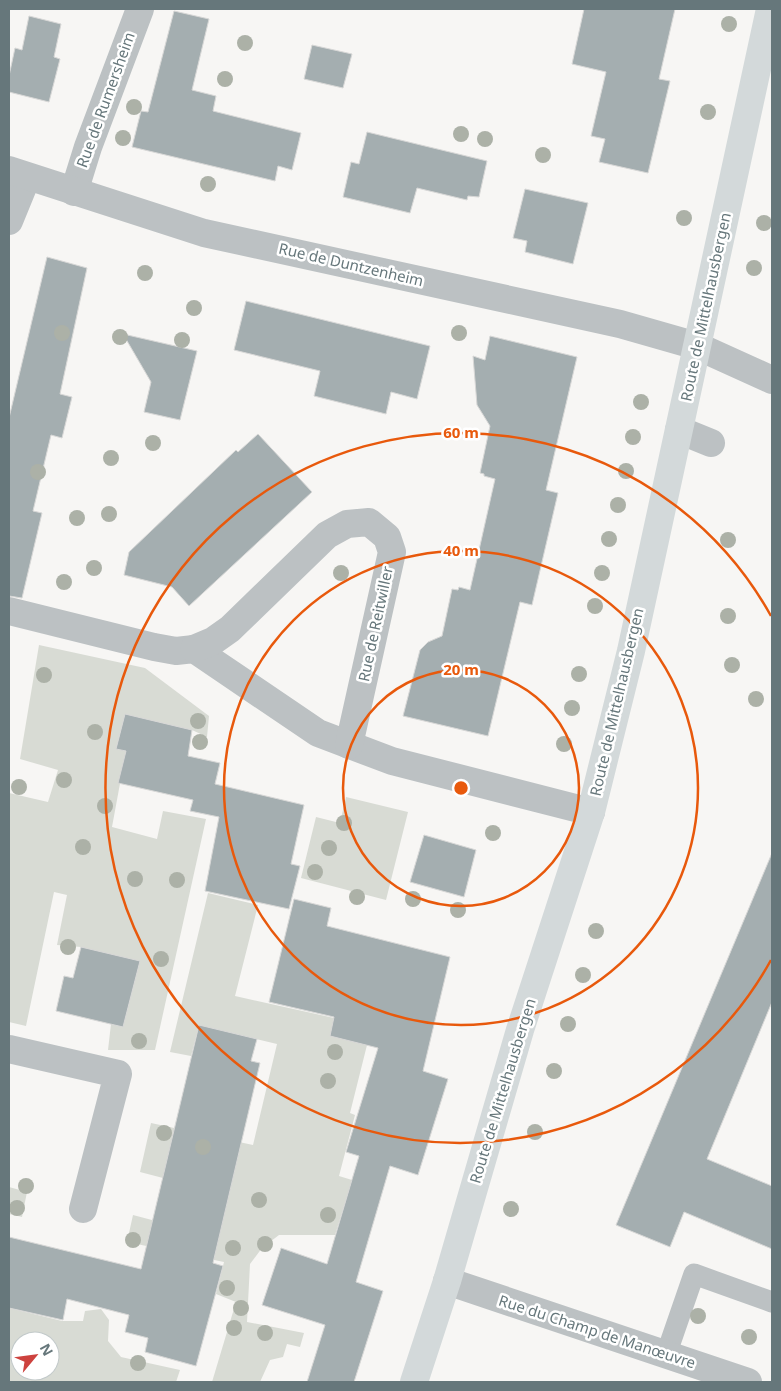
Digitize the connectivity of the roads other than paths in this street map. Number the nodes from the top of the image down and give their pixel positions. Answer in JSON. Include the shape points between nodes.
{"nodes":[{"id":1,"x":140,"y":9,"type":"edge"},
{"id":2,"x":770,"y":9,"type":"edge"},
{"id":3,"x":18,"y":173,"type":"edge"},
{"id":4,"x":74,"y":192,"type":"junction"},
{"id":5,"x":9,"y":221,"type":"edge"},
{"id":6,"x":697,"y":346,"type":"junction"},
{"id":7,"x":772,"y":380,"type":"edge"},
{"id":8,"x":679,"y":430,"type":"junction"},
{"id":9,"x":711,"y":443,"type":"dead end"},
{"id":10,"x":9,"y":611,"type":"edge"},
{"id":11,"x":194,"y":649,"type":"junction"},
{"id":12,"x":349,"y":745,"type":"junction"},
{"id":13,"x":591,"y":812,"type":"junction"},
{"id":14,"x":9,"y":1049,"type":"edge"},
{"id":15,"x":84,"y":1209,"type":"dead end"},
{"id":16,"x":447,"y":1281,"type":"junction"},
{"id":17,"x":772,"y":1302,"type":"edge"},
{"id":18,"x":666,"y":1355,"type":"junction"},
{"id":19,"x":414,"y":1382,"type":"edge"},
{"id":20,"x":748,"y":1382,"type":"edge"}],
"edges":[{"from":1,"to":4,"type":"street","name":"Rue de Rumersheim"},
{"from":2,"to":6,"type":"main road","name":"Route de Mittelhausbergen"},
{"from":3,"to":4,"type":"street","name":"Rue de Duntzenheim"},
{"from":3,"to":5,"type":"street"},
{"from":4,"to":6,"type":"street","name":"Rue de Duntzenheim","via":[[204,233],[620,324]]},
{"from":6,"to":7,"type":"street","name":"Rue de Duntzenheim"},
{"from":6,"to":8,"type":"main road","name":"Route de Mittelhausbergen"},
{"from":8,"to":9,"type":"street"},
{"from":8,"to":13,"type":"main road","name":"Route de Mittelhausbergen","via":[[631,651]]},
{"from":10,"to":11,"type":"street","name":"Rue de Reitwiller","via":[[154,647],[176,651]]},
{"from":11,"to":12,"type":"street","via":[[318,733]]},
{"from":11,"to":12,"type":"street","name":"Rue de Reitwiller","via":[[230,629],[327,535],[347,524],[369,522],[386,537],[392,552]]},
{"from":12,"to":13,"type":"street","via":[[392,760]]},
{"from":13,"to":16,"type":"main road","name":"Route de Mittelhausbergen","via":[[520,1030]]},
{"from":14,"to":15,"type":"street","via":[[118,1074]]},
{"from":16,"to":18,"type":"street","name":"Rue du Champ de Manœuvre"},
{"from":16,"to":19,"type":"main road","name":"Route de Mittelhausbergen"},
{"from":17,"to":18,"type":"lane","via":[[694,1274]]},
{"from":18,"to":20,"type":"street","name":"Rue du Champ de Manœuvre"}]}
